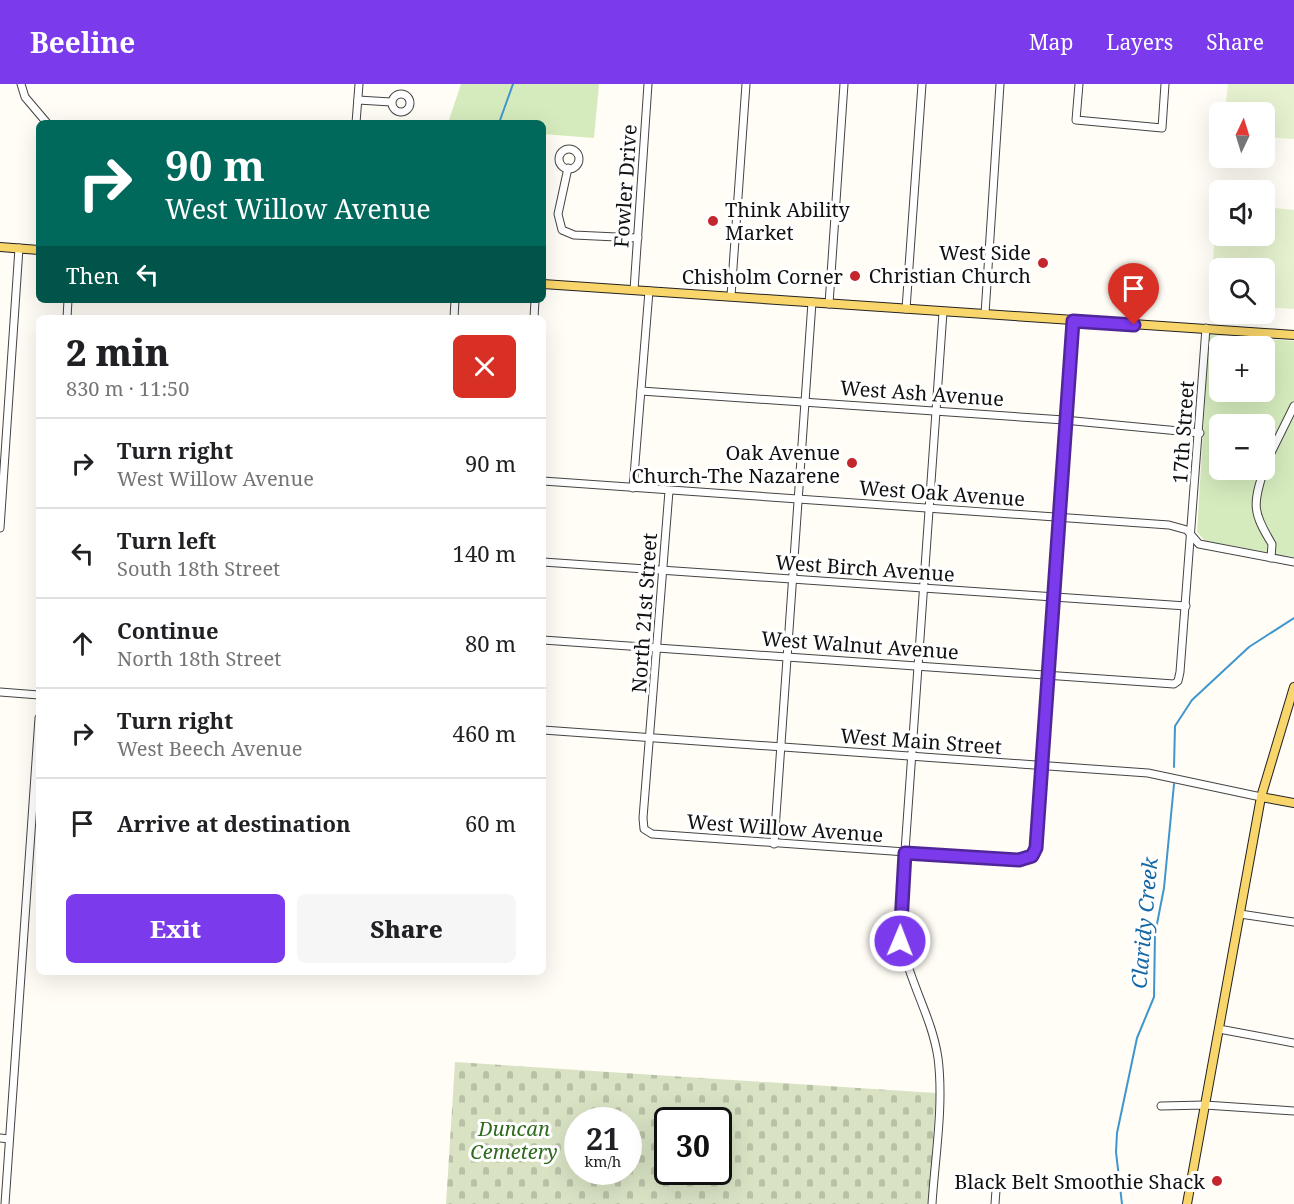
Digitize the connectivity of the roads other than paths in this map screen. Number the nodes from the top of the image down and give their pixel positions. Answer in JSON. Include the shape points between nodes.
{"nodes":[{"id":1,"x":21,"y":84,"type":"edge"},
{"id":2,"x":359,"y":84,"type":"edge"},
{"id":3,"x":648,"y":84,"type":"edge"},
{"id":4,"x":746,"y":84,"type":"edge"},
{"id":5,"x":844,"y":84,"type":"edge"},
{"id":6,"x":922,"y":84,"type":"edge"},
{"id":7,"x":1000,"y":84,"type":"edge"},
{"id":8,"x":1079,"y":84,"type":"edge"},
{"id":9,"x":1165,"y":84,"type":"edge"},
{"id":10,"x":358,"y":100,"type":"junction"},
{"id":11,"x":391,"y":102,"type":"dead end"},
{"id":12,"x":44,"y":120,"type":"edge"},
{"id":13,"x":356,"y":120,"type":"edge"},
{"id":14,"x":568,"y":168,"type":"dead end"},
{"id":15,"x":638,"y":238,"type":"junction"},
{"id":16,"x":0,"y":247,"type":"edge"},
{"id":17,"x":19,"y":248,"type":"junction"},
{"id":18,"x":36,"y":250,"type":"edge"},
{"id":19,"x":546,"y":284,"type":"edge"},
{"id":20,"x":634,"y":290,"type":"junction"},
{"id":21,"x":649,"y":291,"type":"junction"},
{"id":22,"x":731,"y":297,"type":"junction"},
{"id":23,"x":812,"y":302,"type":"junction"},
{"id":24,"x":829,"y":304,"type":"junction"},
{"id":25,"x":906,"y":309,"type":"junction"},
{"id":26,"x":943,"y":312,"type":"junction"},
{"id":27,"x":985,"y":314,"type":"junction"},
{"id":28,"x":1073,"y":321,"type":"junction"},
{"id":29,"x":1206,"y":328,"type":"junction"},
{"id":30,"x":1294,"y":335,"type":"edge"},
{"id":31,"x":641,"y":391,"type":"junction"},
{"id":32,"x":805,"y":401,"type":"junction"},
{"id":33,"x":1294,"y":406,"type":"edge"},
{"id":34,"x":935,"y":411,"type":"junction"},
{"id":35,"x":1064,"y":420,"type":"junction"},
{"id":36,"x":1200,"y":433,"type":"junction"},
{"id":37,"x":1275,"y":445,"type":"edge"},
{"id":38,"x":1262,"y":480,"type":"edge"},
{"id":39,"x":546,"y":481,"type":"edge"},
{"id":40,"x":633,"y":488,"type":"junction"},
{"id":41,"x":669,"y":491,"type":"junction"},
{"id":42,"x":799,"y":500,"type":"junction"},
{"id":43,"x":928,"y":508,"type":"junction"},
{"id":44,"x":1059,"y":518,"type":"junction"},
{"id":45,"x":0,"y":528,"type":"edge"},
{"id":46,"x":1192,"y":538,"type":"junction"},
{"id":47,"x":1271,"y":558,"type":"junction"},
{"id":48,"x":546,"y":562,"type":"edge"},
{"id":49,"x":1294,"y":562,"type":"edge"},
{"id":50,"x":663,"y":570,"type":"junction"},
{"id":51,"x":793,"y":579,"type":"junction"},
{"id":52,"x":923,"y":589,"type":"junction"},
{"id":53,"x":1053,"y":597,"type":"junction"},
{"id":54,"x":1186,"y":606,"type":"junction"},
{"id":55,"x":546,"y":640,"type":"edge"},
{"id":56,"x":658,"y":648,"type":"junction"},
{"id":57,"x":788,"y":657,"type":"junction"},
{"id":58,"x":917,"y":665,"type":"junction"},
{"id":59,"x":1048,"y":674,"type":"junction"},
{"id":60,"x":1174,"y":684,"type":"joint"},
{"id":61,"x":1294,"y":687,"type":"edge"},
{"id":62,"x":0,"y":692,"type":"edge"},
{"id":63,"x":36,"y":695,"type":"edge"},
{"id":64,"x":546,"y":730,"type":"edge"},
{"id":65,"x":651,"y":738,"type":"junction"},
{"id":66,"x":781,"y":748,"type":"junction"},
{"id":67,"x":912,"y":757,"type":"junction"},
{"id":68,"x":36,"y":760,"type":"edge"},
{"id":69,"x":1042,"y":766,"type":"junction"},
{"id":70,"x":1261,"y":797,"type":"junction"},
{"id":71,"x":1294,"y":803,"type":"edge"},
{"id":72,"x":644,"y":829,"type":"joint"},
{"id":73,"x":774,"y":844,"type":"junction"},
{"id":74,"x":905,"y":853,"type":"junction"},
{"id":75,"x":1240,"y":914,"type":"junction"},
{"id":76,"x":1294,"y":922,"type":"edge"},
{"id":77,"x":1219,"y":1029,"type":"junction"},
{"id":78,"x":1294,"y":1043,"type":"edge"},
{"id":79,"x":1205,"y":1105,"type":"junction"},
{"id":80,"x":1161,"y":1106,"type":"dead end"},
{"id":81,"x":1294,"y":1111,"type":"edge"},
{"id":82,"x":0,"y":1138,"type":"edge"},
{"id":83,"x":9,"y":1139,"type":"junction"},
{"id":84,"x":996,"y":1190,"type":"dead end"},
{"id":85,"x":5,"y":1204,"type":"edge"},
{"id":86,"x":932,"y":1204,"type":"edge"},
{"id":87,"x":995,"y":1204,"type":"edge"},
{"id":88,"x":1187,"y":1204,"type":"edge"}],
"edges":[{"from":1,"to":12,"type":"street","via":[[25,97]]},
{"from":2,"to":10,"type":"street"},
{"from":3,"to":15,"type":"street","name":"Fowler Drive"},
{"from":4,"to":22,"type":"street"},
{"from":5,"to":24,"type":"street"},
{"from":6,"to":25,"type":"street"},
{"from":7,"to":27,"type":"street"},
{"from":8,"to":9,"type":"street","via":[[1076,120],[1162,128]]},
{"from":10,"to":11,"type":"street"},
{"from":10,"to":13,"type":"street"},
{"from":14,"to":15,"type":"street","via":[[558,214],[562,230]]},
{"from":15,"to":20,"type":"street","name":"Fowler Drive"},
{"from":16,"to":17,"type":"main road"},
{"from":17,"to":18,"type":"main road"},
{"from":17,"to":45,"type":"street"},
{"from":19,"to":20,"type":"main road"},
{"from":20,"to":21,"type":"main road"},
{"from":21,"to":22,"type":"main road"},
{"from":21,"to":31,"type":"street"},
{"from":22,"to":23,"type":"main road"},
{"from":23,"to":24,"type":"main road"},
{"from":23,"to":32,"type":"street"},
{"from":24,"to":25,"type":"main road"},
{"from":25,"to":26,"type":"main road"},
{"from":26,"to":27,"type":"main road"},
{"from":26,"to":34,"type":"street"},
{"from":27,"to":28,"type":"main road"},
{"from":28,"to":29,"type":"main road"},
{"from":28,"to":35,"type":"street"},
{"from":29,"to":30,"type":"main road"},
{"from":29,"to":36,"type":"street","name":"17th Street"},
{"from":31,"to":32,"type":"street","name":"West Ash Avenue"},
{"from":31,"to":40,"type":"street"},
{"from":32,"to":34,"type":"street","name":"West Ash Avenue"},
{"from":32,"to":42,"type":"street"},
{"from":33,"to":37,"type":"street"},
{"from":34,"to":35,"type":"street","name":"West Ash Avenue"},
{"from":34,"to":43,"type":"street"},
{"from":35,"to":36,"type":"street","name":"West Ash Avenue"},
{"from":35,"to":44,"type":"street"},
{"from":36,"to":46,"type":"street","name":"17th Street"},
{"from":38,"to":47,"type":"street","via":[[1256,512],[1262,531],[1272,544]]},
{"from":39,"to":40,"type":"street","name":"West Oak Avenue"},
{"from":40,"to":41,"type":"street","name":"West Oak Avenue"},
{"from":41,"to":42,"type":"street","name":"West Oak Avenue"},
{"from":41,"to":50,"type":"street","name":"North 21st Street"},
{"from":42,"to":43,"type":"street","name":"West Oak Avenue"},
{"from":42,"to":51,"type":"street"},
{"from":43,"to":44,"type":"street","name":"West Oak Avenue"},
{"from":43,"to":52,"type":"street"},
{"from":44,"to":46,"type":"street","name":"West Oak Avenue","via":[[1168,525],[1186,530]]},
{"from":44,"to":53,"type":"street"},
{"from":46,"to":47,"type":"street","name":"West Oak Avenue","via":[[1199,544]]},
{"from":46,"to":54,"type":"street","name":"17th Street"},
{"from":47,"to":49,"type":"street","name":"West Oak Avenue"},
{"from":48,"to":50,"type":"street","name":"West Birch Avenue"},
{"from":50,"to":51,"type":"street","name":"West Birch Avenue"},
{"from":50,"to":56,"type":"street","name":"North 21st Street"},
{"from":51,"to":52,"type":"street","name":"West Birch Avenue"},
{"from":51,"to":57,"type":"street"},
{"from":52,"to":53,"type":"street","name":"West Birch Avenue"},
{"from":52,"to":58,"type":"street"},
{"from":53,"to":54,"type":"street","name":"West Birch Avenue"},
{"from":53,"to":59,"type":"street"},
{"from":54,"to":60,"type":"street","name":"17th Street","via":[[1180,672]]},
{"from":55,"to":56,"type":"street","name":"West Walnut Avenue"},
{"from":56,"to":57,"type":"street","name":"West Walnut Avenue"},
{"from":56,"to":65,"type":"street","name":"North 21st Street"},
{"from":57,"to":58,"type":"street","name":"West Walnut Avenue"},
{"from":57,"to":66,"type":"street"},
{"from":58,"to":59,"type":"street","name":"West Walnut Avenue"},
{"from":58,"to":67,"type":"street"},
{"from":59,"to":60,"type":"street","name":"West Walnut Avenue"},
{"from":59,"to":69,"type":"street"},
{"from":61,"to":70,"type":"main road"},
{"from":62,"to":63,"type":"street"},
{"from":64,"to":65,"type":"street","name":"West Main Street"},
{"from":65,"to":66,"type":"street","name":"West Main Street"},
{"from":65,"to":72,"type":"street","name":"North 21st Street"},
{"from":66,"to":67,"type":"street","name":"West Main Street"},
{"from":66,"to":73,"type":"street"},
{"from":67,"to":69,"type":"street","name":"West Main Street"},
{"from":67,"to":74,"type":"street"},
{"from":68,"to":83,"type":"street"},
{"from":69,"to":70,"type":"street","name":"West Main Street","via":[[1148,773]]},
{"from":69,"to":74,"type":"street","name":"West Willow Avenue","via":[[1036,848],[1032,856],[1019,860]]},
{"from":70,"to":71,"type":"main road","name":"West Main Street"},
{"from":70,"to":75,"type":"main road"},
{"from":72,"to":73,"type":"street","name":"West Willow Avenue","via":[[652,834]]},
{"from":73,"to":74,"type":"street","name":"West Willow Avenue"},
{"from":74,"to":86,"type":"street","via":[[900,941],[938,1058]]},
{"from":75,"to":76,"type":"street"},
{"from":75,"to":77,"type":"main road"},
{"from":77,"to":78,"type":"street"},
{"from":77,"to":79,"type":"main road"},
{"from":79,"to":80,"type":"street"},
{"from":79,"to":81,"type":"street"},
{"from":79,"to":88,"type":"main road"},
{"from":82,"to":83,"type":"street"},
{"from":83,"to":85,"type":"street"},
{"from":84,"to":87,"type":"street"}]}
